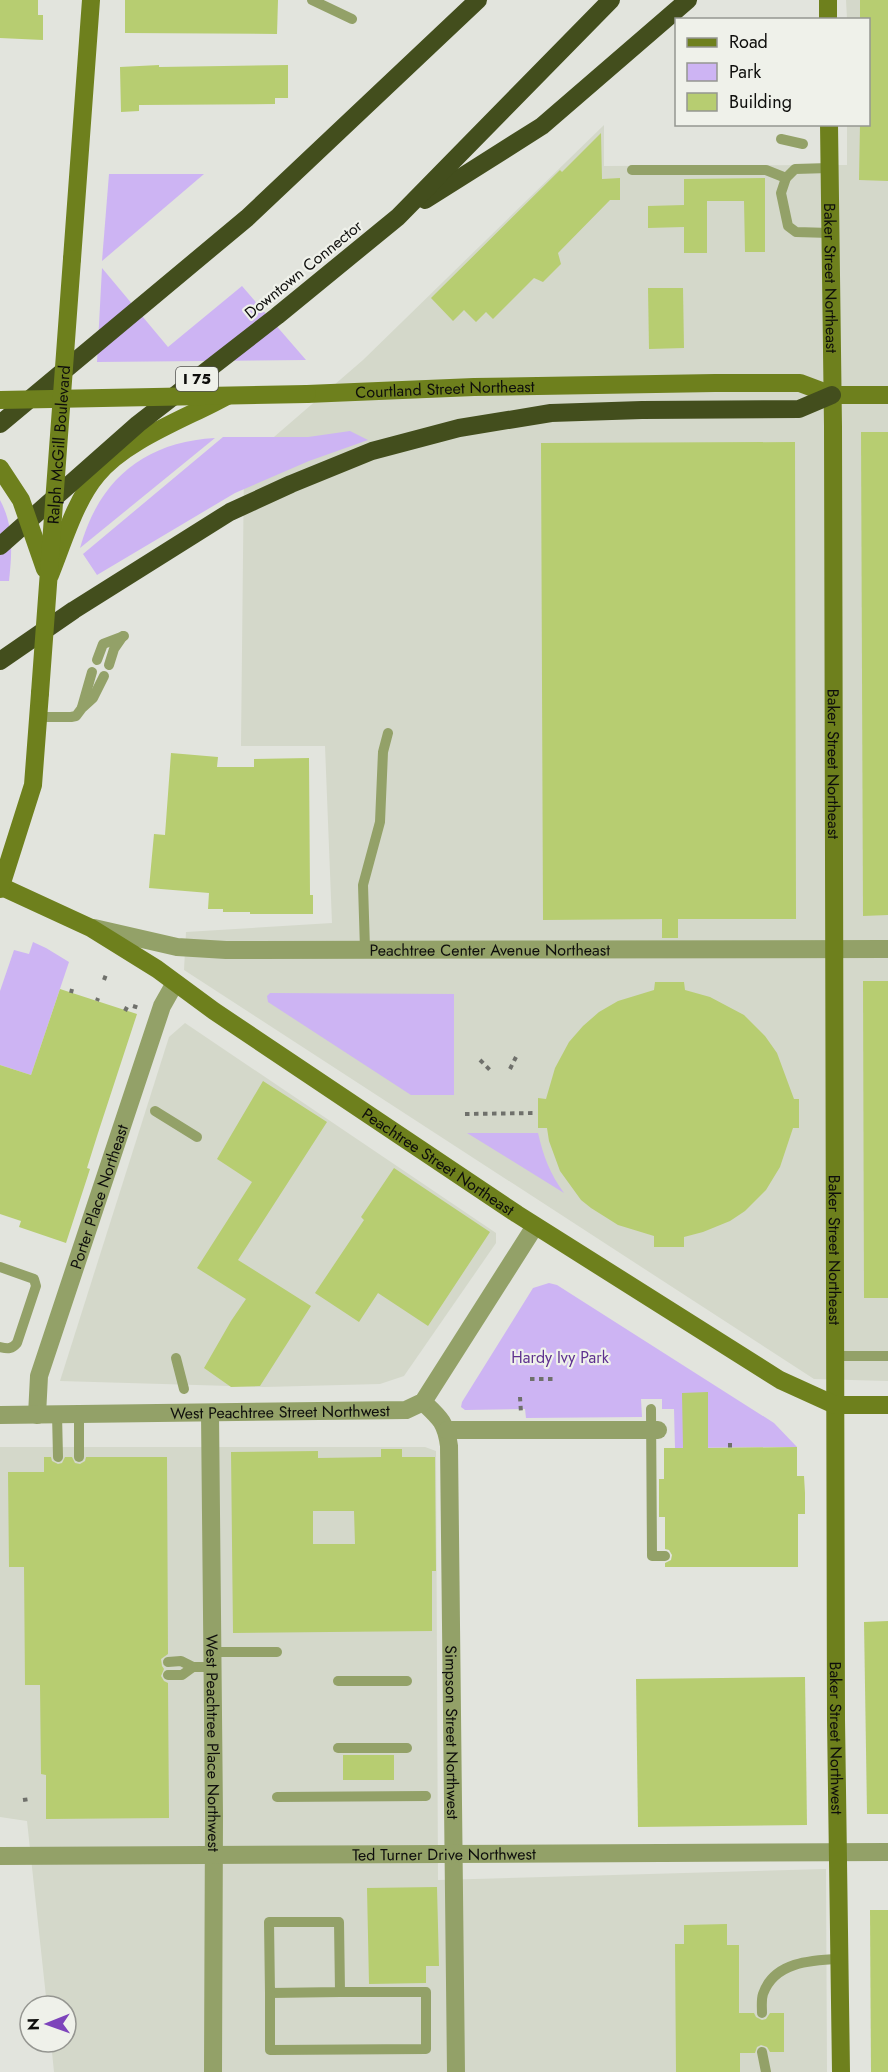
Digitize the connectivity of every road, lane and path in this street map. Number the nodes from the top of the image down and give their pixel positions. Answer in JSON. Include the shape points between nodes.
{"nodes":[{"id":1,"x":91,"y":0,"type":"edge"},
{"id":2,"x":312,"y":0,"type":"edge"},
{"id":3,"x":467,"y":0,"type":"edge"},
{"id":4,"x":478,"y":0,"type":"edge"},
{"id":5,"x":611,"y":0,"type":"edge"},
{"id":6,"x":688,"y":0,"type":"edge"},
{"id":7,"x":828,"y":0,"type":"edge"},
{"id":8,"x":828,"y":18,"type":"edge"},
{"id":9,"x":352,"y":19,"type":"dead end"},
{"id":10,"x":443,"y":35,"type":"junction"},
{"id":11,"x":829,"y":126,"type":"edge"},
{"id":12,"x":781,"y":138,"type":"dead end"},
{"id":13,"x":804,"y":144,"type":"dead end"},
{"id":14,"x":829,"y":168,"type":"junction"},
{"id":15,"x":632,"y":170,"type":"dead end"},
{"id":16,"x":786,"y":178,"type":"junction"},
{"id":17,"x":398,"y":217,"type":"junction"},
{"id":18,"x":830,"y":233,"type":"junction"},
{"id":19,"x":888,"y":394,"type":"edge"},
{"id":20,"x":832,"y":395,"type":"junction"},
{"id":21,"x":227,"y":396,"type":"junction"},
{"id":22,"x":62,"y":399,"type":"junction"},
{"id":23,"x":0,"y":400,"type":"edge"},
{"id":24,"x":0,"y":424,"type":"edge"},
{"id":25,"x":0,"y":468,"type":"edge"},
{"id":26,"x":0,"y":546,"type":"edge"},
{"id":27,"x":49,"y":579,"type":"junction"},
{"id":28,"x":97,"y":660,"type":"dead end"},
{"id":29,"x":0,"y":662,"type":"edge"},
{"id":30,"x":109,"y":665,"type":"dead end"},
{"id":31,"x":92,"y":672,"type":"dead end"},
{"id":32,"x":104,"y":676,"type":"dead end"},
{"id":33,"x":82,"y":708,"type":"junction"},
{"id":34,"x":38,"y":717,"type":"junction"},
{"id":35,"x":388,"y":733,"type":"dead end"},
{"id":36,"x":0,"y":887,"type":"edge"},
{"id":37,"x":91,"y":928,"type":"junction"},
{"id":38,"x":364,"y":949,"type":"junction"},
{"id":39,"x":834,"y":949,"type":"junction"},
{"id":40,"x":888,"y":949,"type":"edge"},
{"id":41,"x":107,"y":972,"type":"dead end"},
{"id":42,"x":104,"y":980,"type":"dead end"},
{"id":43,"x":175,"y":984,"type":"junction"},
{"id":44,"x":133,"y":1006,"type":"dead end"},
{"id":45,"x":139,"y":1008,"type":"dead end"},
{"id":46,"x":516,"y":1056,"type":"dead end"},
{"id":47,"x":480,"y":1060,"type":"dead end"},
{"id":48,"x":510,"y":1069,"type":"dead end"},
{"id":49,"x":490,"y":1070,"type":"dead end"},
{"id":50,"x":155,"y":1111,"type":"dead end"},
{"id":51,"x":537,"y":1113,"type":"dead end"},
{"id":52,"x":465,"y":1114,"type":"dead end"},
{"id":53,"x":197,"y":1137,"type":"dead end"},
{"id":54,"x":535,"y":1226,"type":"junction"},
{"id":55,"x":0,"y":1267,"type":"edge"},
{"id":56,"x":0,"y":1347,"type":"edge"},
{"id":57,"x":835,"y":1356,"type":"junction"},
{"id":58,"x":888,"y":1356,"type":"edge"},
{"id":59,"x":177,"y":1359,"type":"dead end"},
{"id":60,"x":530,"y":1379,"type":"dead end"},
{"id":61,"x":554,"y":1379,"type":"dead end"},
{"id":62,"x":183,"y":1389,"type":"dead end"},
{"id":63,"x":520,"y":1397,"type":"dead end"},
{"id":64,"x":423,"y":1402,"type":"junction"},
{"id":65,"x":835,"y":1405,"type":"junction"},
{"id":66,"x":888,"y":1405,"type":"edge"},
{"id":67,"x":651,"y":1409,"type":"dead end"},
{"id":68,"x":210,"y":1413,"type":"junction"},
{"id":69,"x":521,"y":1413,"type":"dead end"},
{"id":70,"x":57,"y":1414,"type":"junction"},
{"id":71,"x":79,"y":1414,"type":"junction"},
{"id":72,"x":0,"y":1415,"type":"edge"},
{"id":73,"x":37,"y":1415,"type":"junction"},
{"id":74,"x":447,"y":1430,"type":"junction"},
{"id":75,"x":655,"y":1430,"type":"junction"},
{"id":76,"x":58,"y":1457,"type":"dead end"},
{"id":77,"x":79,"y":1457,"type":"dead end"},
{"id":78,"x":665,"y":1556,"type":"dead end"},
{"id":79,"x":277,"y":1652,"type":"dead end"},
{"id":80,"x":213,"y":1660,"type":"junction"},
{"id":81,"x":168,"y":1662,"type":"dead end"},
{"id":82,"x":193,"y":1668,"type":"junction"},
{"id":83,"x":168,"y":1675,"type":"dead end"},
{"id":84,"x":338,"y":1681,"type":"dead end"},
{"id":85,"x":407,"y":1681,"type":"dead end"},
{"id":86,"x":338,"y":1748,"type":"dead end"},
{"id":87,"x":407,"y":1748,"type":"dead end"},
{"id":88,"x":426,"y":1796,"type":"dead end"},
{"id":89,"x":277,"y":1797,"type":"dead end"},
{"id":90,"x":30,"y":1799,"type":"dead end"},
{"id":91,"x":23,"y":1800,"type":"dead end"},
{"id":92,"x":838,"y":1852,"type":"junction"},
{"id":93,"x":888,"y":1852,"type":"edge"},
{"id":94,"x":214,"y":1854,"type":"junction"},
{"id":95,"x":454,"y":1855,"type":"junction"},
{"id":96,"x":0,"y":1856,"type":"edge"},
{"id":97,"x":839,"y":1959,"type":"junction"},
{"id":98,"x":270,"y":1992,"type":"junction"},
{"id":99,"x":340,"y":1992,"type":"junction"},
{"id":100,"x":762,"y":2013,"type":"dead end"},
{"id":101,"x":762,"y":2052,"type":"dead end"},
{"id":102,"x":213,"y":2072,"type":"edge"},
{"id":103,"x":456,"y":2072,"type":"edge"},
{"id":104,"x":766,"y":2072,"type":"edge"},
{"id":105,"x":841,"y":2072,"type":"edge"}],
"edges":[{"from":1,"to":22,"type":"main road","name":"Ralph McGill Boulevard","bridge":true},
{"from":2,"to":9,"type":"lane"},
{"from":3,"to":10,"type":"highway"},
{"from":4,"to":10,"type":"highway"},
{"from":5,"to":17,"type":"highway","name":"Downtown Connector","number":"I 75"},
{"from":6,"to":17,"type":"highway","via":[[542,126]]},
{"from":7,"to":8,"type":"main road"},
{"from":10,"to":24,"type":"highway","via":[[247,218]]},
{"from":11,"to":14,"type":"main road","name":"Baker Street Northeast"},
{"from":12,"to":13,"type":"lane"},
{"from":14,"to":16,"type":"lane","via":[[795,169]]},
{"from":14,"to":18,"type":"main road","name":"Baker Street Northeast"},
{"from":15,"to":16,"type":"lane","via":[[766,170]]},
{"from":16,"to":18,"type":"lane","via":[[781,193],[788,226],[796,232]]},
{"from":17,"to":26,"type":"highway","name":"Downtown Connector","number":"I 75","via":[[138,424]]},
{"from":18,"to":20,"type":"main road","name":"Baker Street Northeast"},
{"from":19,"to":20,"type":"main road","name":"Courtland Street Northeast"},
{"from":20,"to":21,"type":"main road","name":"Courtland Street Northeast","bridge":true,"via":[[800,384],[715,382]]},
{"from":20,"to":29,"type":"highway","via":[[799,409],[551,413],[459,428],[372,451],[230,512],[83,604]]},
{"from":20,"to":39,"type":"main road","name":"Baker Street Northeast"},
{"from":21,"to":22,"type":"main road","name":"Courtland Street Northeast","bridge":true},
{"from":21,"to":27,"type":"main road","bridge":true,"via":[[143,439],[108,462],[76,510]]},
{"from":22,"to":23,"type":"main road","name":"Courtland Street Northeast","bridge":true},
{"from":22,"to":27,"type":"main road","name":"Ralph McGill Boulevard","bridge":true},
{"from":25,"to":27,"type":"main road","bridge":true,"via":[[21,500]]},
{"from":27,"to":34,"type":"main road","name":"Ralph McGill Boulevard","bridge":true},
{"from":28,"to":30,"type":"lane","via":[[103,644],[124,636]]},
{"from":31,"to":33,"type":"lane"},
{"from":32,"to":33,"type":"lane","via":[[93,698]]},
{"from":33,"to":34,"type":"lane","via":[[72,717]]},
{"from":34,"to":36,"type":"main road","name":"Ralph McGill Boulevard","via":[[33,784]]},
{"from":35,"to":38,"type":"lane","via":[[383,752],[380,822],[363,885]]},
{"from":36,"to":37,"type":"main road","name":"Peachtree Street Northeast"},
{"from":37,"to":38,"type":"street","name":"Peachtree Center Avenue Northeast","via":[[177,947]]},
{"from":37,"to":43,"type":"main road","name":"Peachtree Street Northeast","via":[[158,969]]},
{"from":38,"to":39,"type":"street","name":"Peachtree Center Avenue Northeast"},
{"from":39,"to":40,"type":"street","name":"Peachtree Center Avenue Northeast"},
{"from":39,"to":57,"type":"main road","name":"Baker Street Northeast"},
{"from":41,"to":42,"type":"path"},
{"from":43,"to":54,"type":"main road","name":"Peachtree Street Northeast"},
{"from":43,"to":73,"type":"street","name":"Porter Place Northeast","via":[[162,1006],[43,1365],[37,1389]]},
{"from":44,"to":45,"type":"path"},
{"from":46,"to":48,"type":"path"},
{"from":47,"to":49,"type":"path"},
{"from":50,"to":53,"type":"lane"},
{"from":51,"to":52,"type":"path"},
{"from":54,"to":64,"type":"street"},
{"from":54,"to":65,"type":"main road","name":"Peachtree Street Northeast","via":[[780,1380]]},
{"from":55,"to":56,"type":"lane","via":[[34,1279],[36,1286],[17,1343],[14,1347]]},
{"from":57,"to":58,"type":"lane"},
{"from":57,"to":65,"type":"main road","name":"Baker Street Northeast"},
{"from":59,"to":62,"type":"lane"},
{"from":60,"to":61,"type":"path"},
{"from":63,"to":69,"type":"path"},
{"from":64,"to":68,"type":"street","name":"West Peachtree Street Northwest","via":[[406,1410]]},
{"from":64,"to":74,"type":"street"},
{"from":65,"to":66,"type":"main road","name":"Peachtree Street Northeast"},
{"from":65,"to":92,"type":"main road","name":"Baker Street Northwest"},
{"from":67,"to":75,"type":"lane"},
{"from":68,"to":71,"type":"street","name":"West Peachtree Street Northwest"},
{"from":68,"to":80,"type":"street","name":"West Peachtree Place Northwest"},
{"from":70,"to":71,"type":"street","name":"West Peachtree Street Northwest"},
{"from":70,"to":73,"type":"street","name":"West Peachtree Street Northwest"},
{"from":70,"to":76,"type":"lane"},
{"from":71,"to":77,"type":"lane"},
{"from":72,"to":73,"type":"street","name":"West Peachtree Street Northwest"},
{"from":74,"to":75,"type":"street"},
{"from":74,"to":95,"type":"street","name":"Simpson Street Northwest"},
{"from":75,"to":78,"type":"lane","via":[[652,1556]]},
{"from":79,"to":80,"type":"lane"},
{"from":80,"to":82,"type":"lane"},
{"from":80,"to":94,"type":"street","name":"West Peachtree Place Northwest"},
{"from":81,"to":82,"type":"lane","via":[[181,1661]]},
{"from":82,"to":83,"type":"lane","via":[[182,1675]]},
{"from":84,"to":85,"type":"lane"},
{"from":86,"to":87,"type":"lane"},
{"from":88,"to":89,"type":"lane"},
{"from":90,"to":91,"type":"path"},
{"from":92,"to":93,"type":"street","name":"Ted Turner Drive Northwest"},
{"from":92,"to":95,"type":"street","name":"Ted Turner Drive Northwest"},
{"from":92,"to":97,"type":"main road","name":"Baker Street Northwest"},
{"from":94,"to":95,"type":"street","name":"Ted Turner Drive Northwest"},
{"from":94,"to":96,"type":"street","name":"Ted Turner Drive Northwest"},
{"from":94,"to":102,"type":"street","name":"West Peachtree Place Northwest"},
{"from":95,"to":103,"type":"street","name":"Simpson Street Northwest"},
{"from":97,"to":100,"type":"lane","via":[[790,1965],[770,1981],[762,1995]]},
{"from":97,"to":105,"type":"main road","name":"Baker Street Northwest"},
{"from":98,"to":99,"type":"lane"},
{"from":98,"to":99,"type":"lane","via":[[269,1922],[339,1922]]},
{"from":98,"to":99,"type":"lane","via":[[270,2050],[426,2049],[426,1992]]},
{"from":101,"to":104,"type":"lane"}]}
